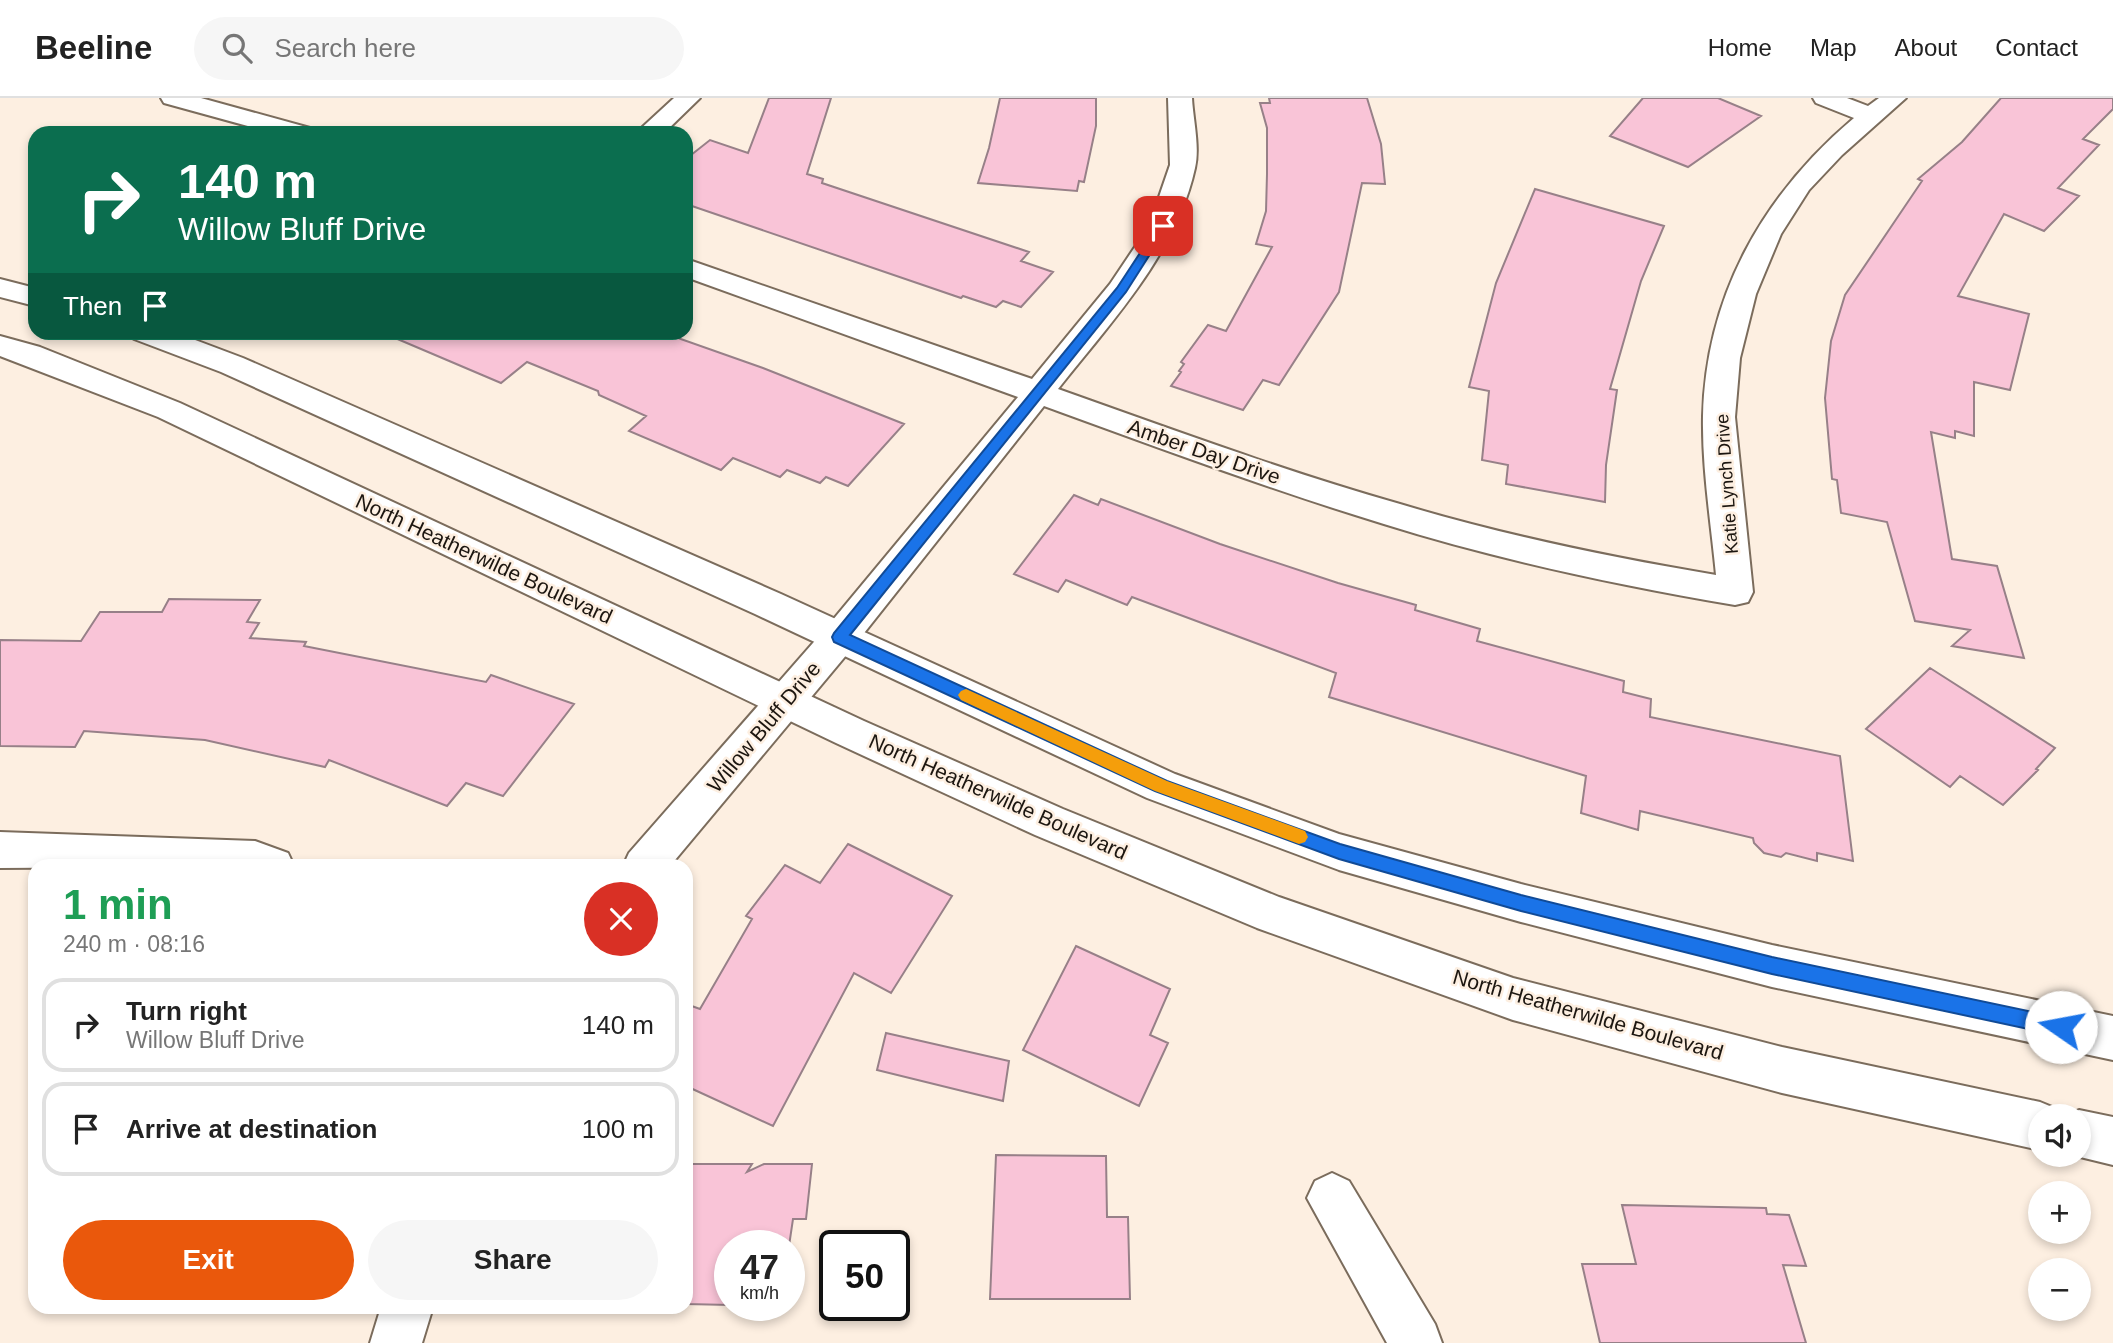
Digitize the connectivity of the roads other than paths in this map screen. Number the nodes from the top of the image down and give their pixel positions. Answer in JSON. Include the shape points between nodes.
{"nodes":[{"id":1,"x":173,"y":98,"type":"edge"},
{"id":2,"x":688,"y":98,"type":"edge"},
{"id":3,"x":1180,"y":98,"type":"edge"},
{"id":4,"x":1825,"y":98,"type":"edge"},
{"id":5,"x":1894,"y":98,"type":"edge"},
{"id":6,"x":1871,"y":116,"type":"junction"},
{"id":7,"x":275,"y":126,"type":"edge"},
{"id":8,"x":657,"y":126,"type":"edge"},
{"id":9,"x":693,"y":270,"type":"edge"},
{"id":10,"x":0,"y":288,"type":"edge"},
{"id":11,"x":28,"y":295,"type":"edge"},
{"id":12,"x":165,"y":340,"type":"edge"},
{"id":13,"x":0,"y":346,"type":"edge"},
{"id":14,"x":1036,"y":393,"type":"junction"},
{"id":15,"x":1735,"y":592,"type":"joint"},
{"id":16,"x":840,"y":637,"type":"junction"},
{"id":17,"x":786,"y":701,"type":"junction"},
{"id":18,"x":0,"y":850,"type":"edge"},
{"id":19,"x":255,"y":859,"type":"edge"},
{"id":20,"x":650,"y":859,"type":"edge"},
{"id":21,"x":2113,"y":1038,"type":"edge"},
{"id":22,"x":2028,"y":1123,"type":"edge"},
{"id":23,"x":2091,"y":1136,"type":"edge"},
{"id":24,"x":2113,"y":1141,"type":"edge"},
{"id":25,"x":1332,"y":1198,"type":"dead end"},
{"id":26,"x":405,"y":1314,"type":"edge"},
{"id":27,"x":396,"y":1343,"type":"edge"},
{"id":28,"x":1416,"y":1343,"type":"edge"}],
"edges":[{"from":1,"to":7,"type":"street"},
{"from":2,"to":8,"type":"street"},
{"from":3,"to":14,"type":"street","name":"Willow Bluff Drive","via":[[1183,165],[1163,226],[1121,290]]},
{"from":4,"to":6,"type":"street"},
{"from":5,"to":6,"type":"street","name":"Katie Lynch Drive"},
{"from":6,"to":15,"type":"street","name":"Katie Lynch Drive","via":[[1799,185],[1770,229],[1743,285],[1727,349],[1719,416]]},
{"from":9,"to":14,"type":"street","name":"Amber Day Drive"},
{"from":10,"to":11,"type":"street"},
{"from":12,"to":16,"type":"street","via":[[244,371]]},
{"from":13,"to":17,"type":"street","name":"North Heatherwilde Boulevard","via":[[169,410]]},
{"from":14,"to":15,"type":"street","name":"Amber Day Drive","via":[[1394,515],[1516,548]]},
{"from":14,"to":16,"type":"street","name":"Willow Bluff Drive"},
{"from":16,"to":17,"type":"street","name":"Willow Bluff Drive"},
{"from":16,"to":21,"type":"street","via":[[1161,786],[1339,852],[1772,966]]},
{"from":17,"to":20,"type":"street","name":"Willow Bluff Drive"},
{"from":17,"to":22,"type":"street","name":"North Heatherwilde Boulevard","via":[[1049,822],[1272,914],[1513,999],[1782,1070]]},
{"from":18,"to":19,"type":"street"},
{"from":23,"to":24,"type":"street"},
{"from":25,"to":28,"type":"street"},
{"from":26,"to":27,"type":"street"}]}
